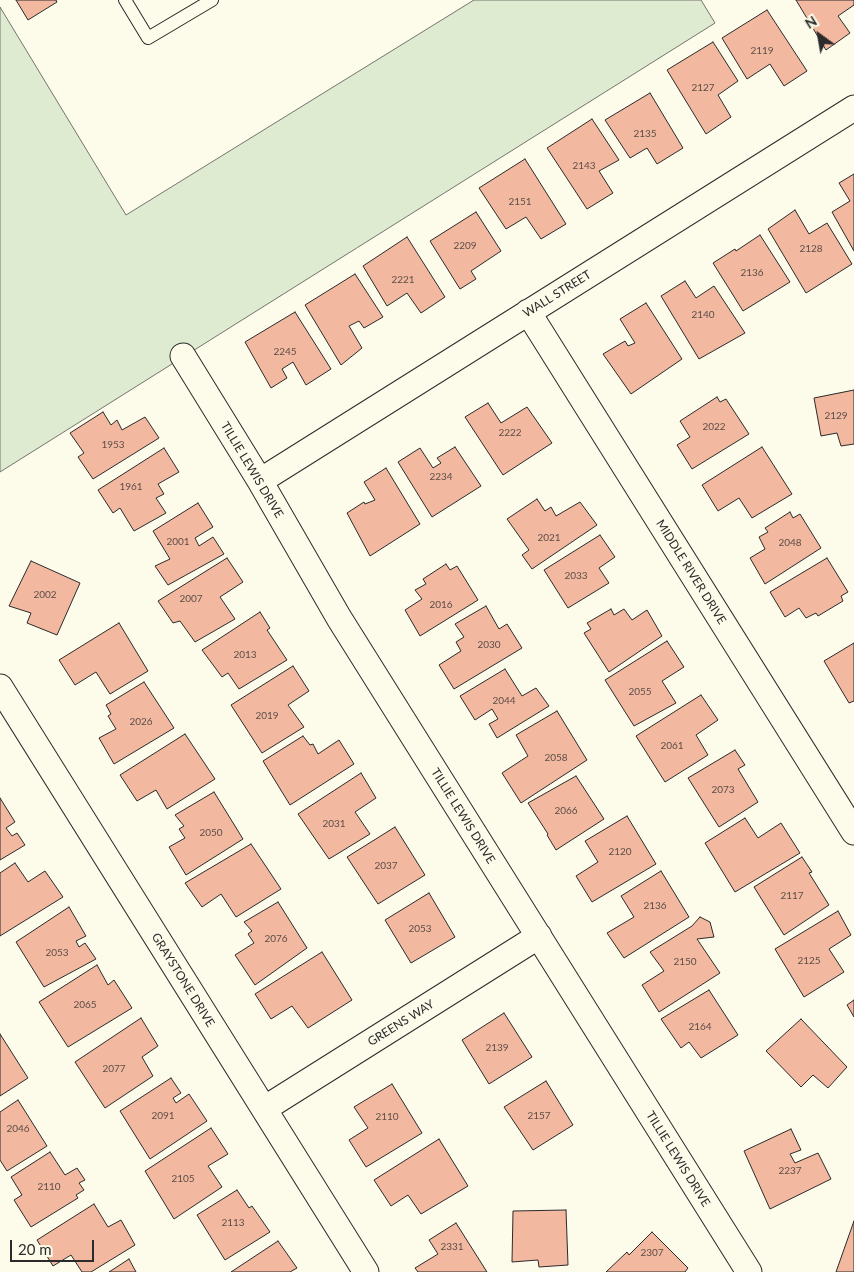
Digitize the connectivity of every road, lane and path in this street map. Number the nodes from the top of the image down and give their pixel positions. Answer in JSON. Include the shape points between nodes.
{"nodes":[{"id":1,"x":125,"y":0,"type":"edge"},
{"id":2,"x":212,"y":0,"type":"edge"},
{"id":3,"x":854,"y":108,"type":"edge"},
{"id":4,"x":528,"y":312,"type":"junction"},
{"id":5,"x":183,"y":356,"type":"dead end"},
{"id":6,"x":260,"y":481,"type":"junction"},
{"id":7,"x":0,"y":687,"type":"edge"},
{"id":8,"x":847,"y":805,"type":"edge"},
{"id":9,"x":854,"y":832,"type":"edge"},
{"id":10,"x":539,"y":936,"type":"junction"},
{"id":11,"x":264,"y":1109,"type":"junction"},
{"id":12,"x":366,"y":1272,"type":"edge"},
{"id":13,"x":749,"y":1272,"type":"edge"}],
"edges":[{"from":1,"to":2,"type":"lane","via":[[148,38]]},
{"from":3,"to":4,"type":"street","name":"WALL STREET"},
{"from":4,"to":6,"type":"street","name":"WALL STREET"},
{"from":4,"to":8,"type":"street","name":"MIDDLE RIVER DRIVE"},
{"from":5,"to":6,"type":"street","name":"TILLIE LEWIS DRIVE"},
{"from":6,"to":10,"type":"street","name":"TILLIE LEWIS DRIVE","via":[[339,618]]},
{"from":7,"to":11,"type":"street","name":"GRAYSTONE DRIVE"},
{"from":8,"to":9,"type":"street","name":"MIDDLE RIVER DRIVE"},
{"from":10,"to":11,"type":"street","name":"GREENS WAY"},
{"from":10,"to":13,"type":"street","name":"TILLIE LEWIS DRIVE"},
{"from":11,"to":12,"type":"street","name":"GRAYSTONE DRIVE"}]}
